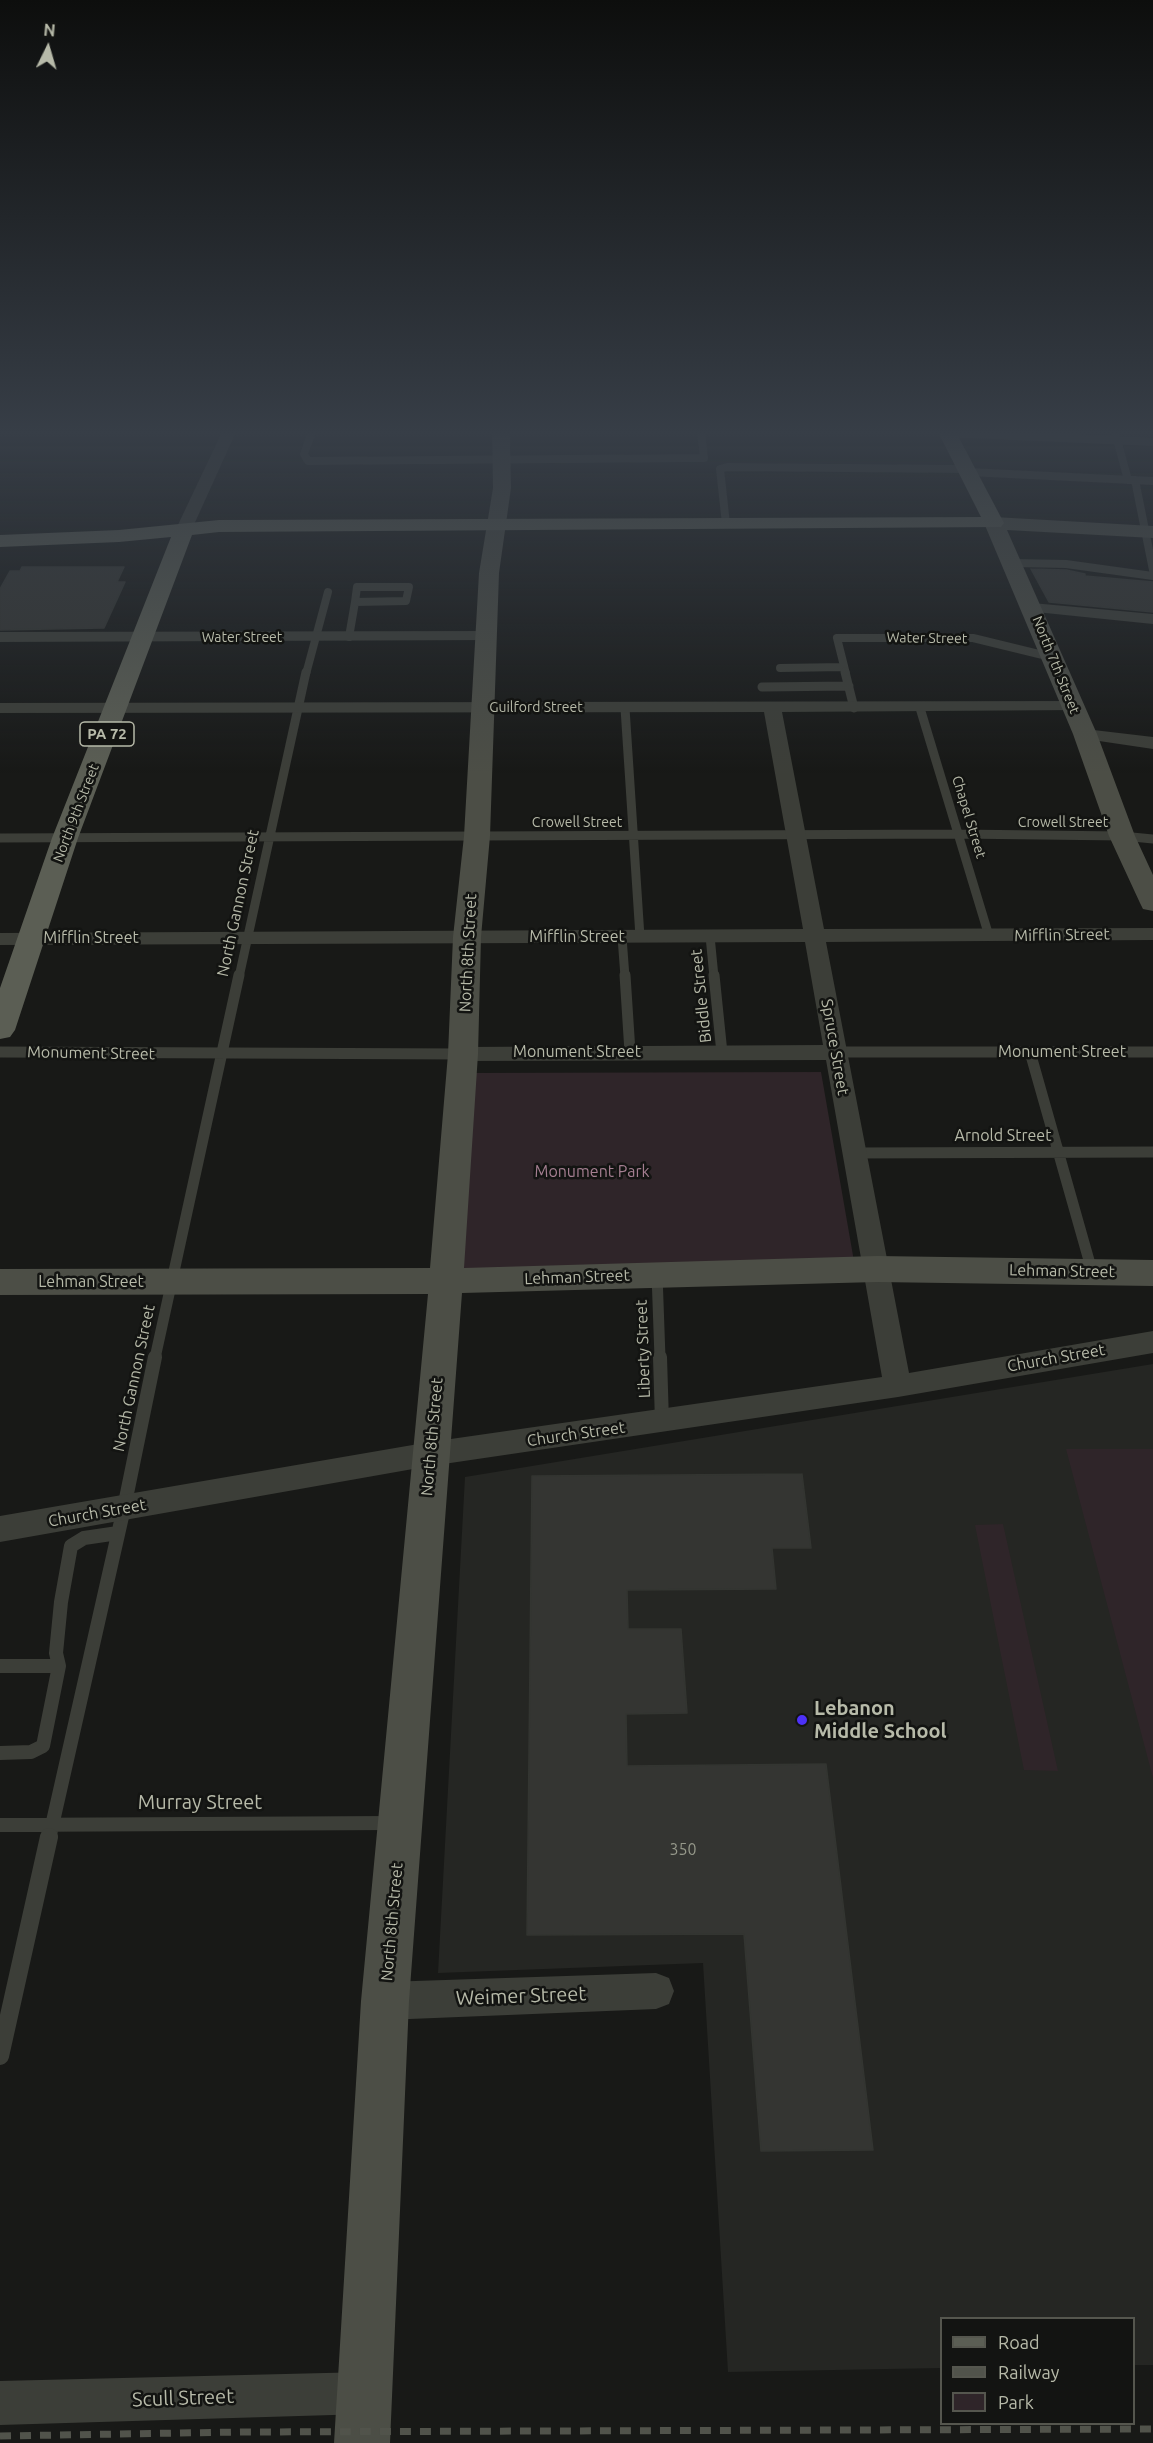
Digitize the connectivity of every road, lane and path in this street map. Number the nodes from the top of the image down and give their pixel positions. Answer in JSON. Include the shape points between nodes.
{"nodes":[{"id":1,"x":178,"y":546,"type":"edge"},
{"id":2,"x":493,"y":546,"type":"edge"},
{"id":3,"x":1005,"y":546,"type":"edge"},
{"id":4,"x":1151,"y":546,"type":"edge"},
{"id":5,"x":1013,"y":563,"type":"junction"},
{"id":6,"x":1153,"y":570,"type":"edge"},
{"id":7,"x":1153,"y":576,"type":"edge"},
{"id":8,"x":328,"y":592,"type":"dead end"},
{"id":9,"x":355,"y":602,"type":"junction"},
{"id":10,"x":1032,"y":608,"type":"junction"},
{"id":11,"x":1153,"y":619,"type":"edge"},
{"id":12,"x":485,"y":636,"type":"junction"},
{"id":13,"x":0,"y":637,"type":"edge"},
{"id":14,"x":144,"y":637,"type":"junction"},
{"id":15,"x":314,"y":637,"type":"junction"},
{"id":16,"x":349,"y":637,"type":"junction"},
{"id":17,"x":1051,"y":657,"type":"junction"},
{"id":18,"x":780,"y":668,"type":"dead end"},
{"id":19,"x":844,"y":668,"type":"junction"},
{"id":20,"x":849,"y":686,"type":"junction"},
{"id":21,"x":762,"y":687,"type":"dead end"},
{"id":22,"x":1071,"y":706,"type":"junction"},
{"id":23,"x":298,"y":707,"type":"junction"},
{"id":24,"x":483,"y":707,"type":"junction"},
{"id":25,"x":0,"y":708,"type":"edge"},
{"id":26,"x":117,"y":708,"type":"junction"},
{"id":27,"x":625,"y":708,"type":"junction"},
{"id":28,"x":772,"y":708,"type":"junction"},
{"id":29,"x":854,"y":708,"type":"junction"},
{"id":30,"x":920,"y":708,"type":"junction"},
{"id":31,"x":1085,"y":734,"type":"junction"},
{"id":32,"x":1153,"y":743,"type":"edge"},
{"id":33,"x":958,"y":834,"type":"junction"},
{"id":34,"x":633,"y":835,"type":"junction"},
{"id":35,"x":795,"y":835,"type":"junction"},
{"id":36,"x":270,"y":836,"type":"junction"},
{"id":37,"x":477,"y":836,"type":"junction"},
{"id":38,"x":1122,"y":836,"type":"junction"},
{"id":39,"x":0,"y":837,"type":"edge"},
{"id":40,"x":65,"y":838,"type":"junction"},
{"id":41,"x":1153,"y":839,"type":"edge"},
{"id":42,"x":1153,"y":903,"type":"edge"},
{"id":43,"x":1153,"y":934,"type":"edge"},
{"id":44,"x":814,"y":935,"type":"junction"},
{"id":45,"x":710,"y":936,"type":"junction"},
{"id":46,"x":988,"y":936,"type":"junction"},
{"id":47,"x":467,"y":937,"type":"junction"},
{"id":48,"x":631,"y":937,"type":"junction"},
{"id":49,"x":31,"y":938,"type":"junction"},
{"id":50,"x":247,"y":938,"type":"junction"},
{"id":51,"x":0,"y":939,"type":"edge"},
{"id":52,"x":0,"y":1030,"type":"edge"},
{"id":53,"x":0,"y":1052,"type":"edge"},
{"id":54,"x":630,"y":1052,"type":"junction"},
{"id":55,"x":1030,"y":1052,"type":"junction"},
{"id":56,"x":1153,"y":1052,"type":"edge"},
{"id":57,"x":463,"y":1053,"type":"junction"},
{"id":58,"x":722,"y":1053,"type":"junction"},
{"id":59,"x":836,"y":1053,"type":"junction"},
{"id":60,"x":221,"y":1054,"type":"junction"},
{"id":61,"x":1153,"y":1152,"type":"edge"},
{"id":62,"x":854,"y":1153,"type":"junction"},
{"id":63,"x":1059,"y":1153,"type":"junction"},
{"id":64,"x":877,"y":1269,"type":"junction"},
{"id":65,"x":1092,"y":1272,"type":"junction"},
{"id":66,"x":1153,"y":1273,"type":"edge"},
{"id":67,"x":657,"y":1274,"type":"junction"},
{"id":68,"x":171,"y":1281,"type":"junction"},
{"id":69,"x":446,"y":1281,"type":"junction"},
{"id":70,"x":0,"y":1282,"type":"edge"},
{"id":71,"x":1153,"y":1342,"type":"edge"},
{"id":72,"x":898,"y":1386,"type":"junction"},
{"id":73,"x":662,"y":1422,"type":"junction"},
{"id":74,"x":430,"y":1454,"type":"junction"},
{"id":75,"x":121,"y":1521,"type":"junction"},
{"id":76,"x":0,"y":1529,"type":"edge"},
{"id":77,"x":0,"y":1666,"type":"edge"},
{"id":78,"x":59,"y":1666,"type":"junction"},
{"id":79,"x":0,"y":1753,"type":"edge"},
{"id":80,"x":400,"y":1823,"type":"junction"},
{"id":81,"x":51,"y":1824,"type":"junction"},
{"id":82,"x":0,"y":1825,"type":"edge"},
{"id":83,"x":656,"y":1991,"type":"dead end"},
{"id":84,"x":385,"y":2001,"type":"junction"},
{"id":85,"x":0,"y":2056,"type":"edge"},
{"id":86,"x":366,"y":2393,"type":"junction"},
{"id":87,"x":0,"y":2403,"type":"edge"},
{"id":88,"x":362,"y":2443,"type":"edge"}],
"edges":[{"from":1,"to":14,"type":"main road","name":"North 9th Street","number":"PA 72"},
{"from":2,"to":12,"type":"street","name":"North 8th Street"},
{"from":3,"to":5,"type":"street","name":"North 7th Street"},
{"from":4,"to":6,"type":"lane"},
{"from":5,"to":7,"type":"lane","via":[[1066,564]]},
{"from":5,"to":10,"type":"street","name":"North 7th Street"},
{"from":8,"to":15,"type":"lane","name":"North Gannon Street"},
{"from":9,"to":9,"type":"lane","via":[[406,601],[409,587],[357,587]]},
{"from":9,"to":16,"type":"lane"},
{"from":10,"to":11,"type":"street"},
{"from":10,"to":17,"type":"street","name":"North 7th Street"},
{"from":12,"to":16,"type":"street","name":"Water Street"},
{"from":12,"to":24,"type":"street","name":"North 8th Street"},
{"from":13,"to":14,"type":"street","name":"Water Street"},
{"from":14,"to":15,"type":"street","name":"Water Street"},
{"from":14,"to":26,"type":"main road","name":"North 9th Street","number":"PA 72"},
{"from":15,"to":16,"type":"street","name":"Water Street"},
{"from":15,"to":23,"type":"lane","name":"North Gannon Street"},
{"from":17,"to":19,"type":"lane","name":"Water Street","via":[[973,639],[837,638]]},
{"from":17,"to":22,"type":"street","name":"North 7th Street"},
{"from":18,"to":19,"type":"lane"},
{"from":19,"to":20,"type":"lane"},
{"from":20,"to":21,"type":"lane"},
{"from":20,"to":29,"type":"lane"},
{"from":22,"to":30,"type":"street","name":"Guilford Street"},
{"from":22,"to":31,"type":"street","name":"North 7th Street"},
{"from":23,"to":24,"type":"street","name":"Guilford Street"},
{"from":23,"to":26,"type":"street","name":"Guilford Street"},
{"from":23,"to":36,"type":"lane","name":"North Gannon Street"},
{"from":24,"to":27,"type":"street","name":"Guilford Street"},
{"from":24,"to":37,"type":"street","name":"North 8th Street"},
{"from":25,"to":26,"type":"street","name":"Guilford Street"},
{"from":26,"to":40,"type":"main road","name":"North 9th Street","number":"PA 72"},
{"from":27,"to":28,"type":"street","name":"Guilford Street"},
{"from":27,"to":34,"type":"lane"},
{"from":28,"to":29,"type":"street","name":"Guilford Street"},
{"from":28,"to":35,"type":"street","name":"Spruce Street"},
{"from":29,"to":30,"type":"street","name":"Guilford Street"},
{"from":30,"to":33,"type":"lane","name":"Chapel Street"},
{"from":31,"to":32,"type":"street"},
{"from":31,"to":38,"type":"street","name":"North 7th Street"},
{"from":33,"to":35,"type":"lane","name":"Crowell Street"},
{"from":33,"to":38,"type":"lane","name":"Crowell Street"},
{"from":33,"to":46,"type":"lane","name":"Chapel Street"},
{"from":34,"to":35,"type":"lane","name":"Crowell Street"},
{"from":34,"to":37,"type":"lane","name":"Crowell Street"},
{"from":34,"to":48,"type":"lane"},
{"from":35,"to":44,"type":"street","name":"Spruce Street"},
{"from":36,"to":37,"type":"lane","name":"Crowell Street"},
{"from":36,"to":40,"type":"lane","name":"Crowell Street"},
{"from":36,"to":50,"type":"lane","name":"North Gannon Street"},
{"from":37,"to":47,"type":"street","name":"North 8th Street"},
{"from":38,"to":41,"type":"lane","name":"Crowell Street"},
{"from":38,"to":42,"type":"street","name":"North 7th Street"},
{"from":39,"to":40,"type":"lane","name":"Crowell Street"},
{"from":40,"to":49,"type":"main road","name":"North 9th Street","number":"PA 72"},
{"from":43,"to":46,"type":"street","name":"Mifflin Street"},
{"from":44,"to":45,"type":"street","name":"Mifflin Street"},
{"from":44,"to":46,"type":"street","name":"Mifflin Street"},
{"from":44,"to":59,"type":"street","name":"Spruce Street"},
{"from":45,"to":48,"type":"street","name":"Mifflin Street"},
{"from":45,"to":58,"type":"lane","name":"Biddle Street"},
{"from":47,"to":48,"type":"street","name":"Mifflin Street"},
{"from":47,"to":50,"type":"street","name":"Mifflin Street"},
{"from":47,"to":57,"type":"street","name":"North 8th Street"},
{"from":48,"to":54,"type":"lane"},
{"from":49,"to":50,"type":"street","name":"Mifflin Street"},
{"from":49,"to":51,"type":"street","name":"Mifflin Street"},
{"from":49,"to":52,"type":"main road","name":"North 9th Street","number":"PA 72"},
{"from":50,"to":60,"type":"lane","name":"North Gannon Street"},
{"from":53,"to":60,"type":"lane","name":"Monument Street"},
{"from":54,"to":57,"type":"street","name":"Monument Street"},
{"from":54,"to":58,"type":"street","name":"Monument Street"},
{"from":55,"to":56,"type":"lane","name":"Monument Street"},
{"from":55,"to":59,"type":"lane","name":"Monument Street"},
{"from":55,"to":63,"type":"lane"},
{"from":57,"to":60,"type":"lane","name":"Monument Street"},
{"from":57,"to":69,"type":"street","name":"North 8th Street"},
{"from":58,"to":59,"type":"street","name":"Monument Street"},
{"from":59,"to":62,"type":"street","name":"Spruce Street"},
{"from":60,"to":68,"type":"lane","name":"North Gannon Street"},
{"from":61,"to":63,"type":"lane","name":"Arnold Street"},
{"from":62,"to":63,"type":"lane","name":"Arnold Street"},
{"from":62,"to":64,"type":"street","name":"Spruce Street"},
{"from":63,"to":65,"type":"lane"},
{"from":64,"to":65,"type":"street","name":"Lehman Street"},
{"from":64,"to":67,"type":"street","name":"Lehman Street"},
{"from":64,"to":72,"type":"street","name":"Spruce Street"},
{"from":65,"to":66,"type":"street","name":"Lehman Street"},
{"from":67,"to":69,"type":"street","name":"Lehman Street"},
{"from":67,"to":73,"type":"lane","name":"Liberty Street"},
{"from":68,"to":69,"type":"street","name":"Lehman Street"},
{"from":68,"to":70,"type":"street","name":"Lehman Street"},
{"from":68,"to":75,"type":"lane","name":"North Gannon Street"},
{"from":69,"to":74,"type":"street","name":"North 8th Street"},
{"from":71,"to":72,"type":"street","name":"Church Street"},
{"from":72,"to":73,"type":"street","name":"Church Street"},
{"from":73,"to":74,"type":"street","name":"Church Street"},
{"from":74,"to":75,"type":"street","name":"Church Street"},
{"from":74,"to":80,"type":"street","name":"North 8th Street"},
{"from":75,"to":76,"type":"street","name":"Church Street"},
{"from":75,"to":78,"type":"lane","via":[[71,1546],[60,1610],[56,1653]]},
{"from":75,"to":81,"type":"lane","name":"North Gannon Street"},
{"from":77,"to":78,"type":"lane"},
{"from":78,"to":79,"type":"lane","via":[[43,1746],[31,1752]]},
{"from":80,"to":81,"type":"lane","name":"Murray Street"},
{"from":80,"to":84,"type":"street","name":"North 8th Street"},
{"from":81,"to":82,"type":"lane","name":"Murray Street"},
{"from":81,"to":85,"type":"lane","name":"North Gannon Street"},
{"from":83,"to":84,"type":"street","name":"Weimer Street"},
{"from":84,"to":86,"type":"street","name":"North 8th Street"},
{"from":86,"to":87,"type":"street","name":"Scull Street"},
{"from":86,"to":88,"type":"street","name":"North 8th Street"}]}
